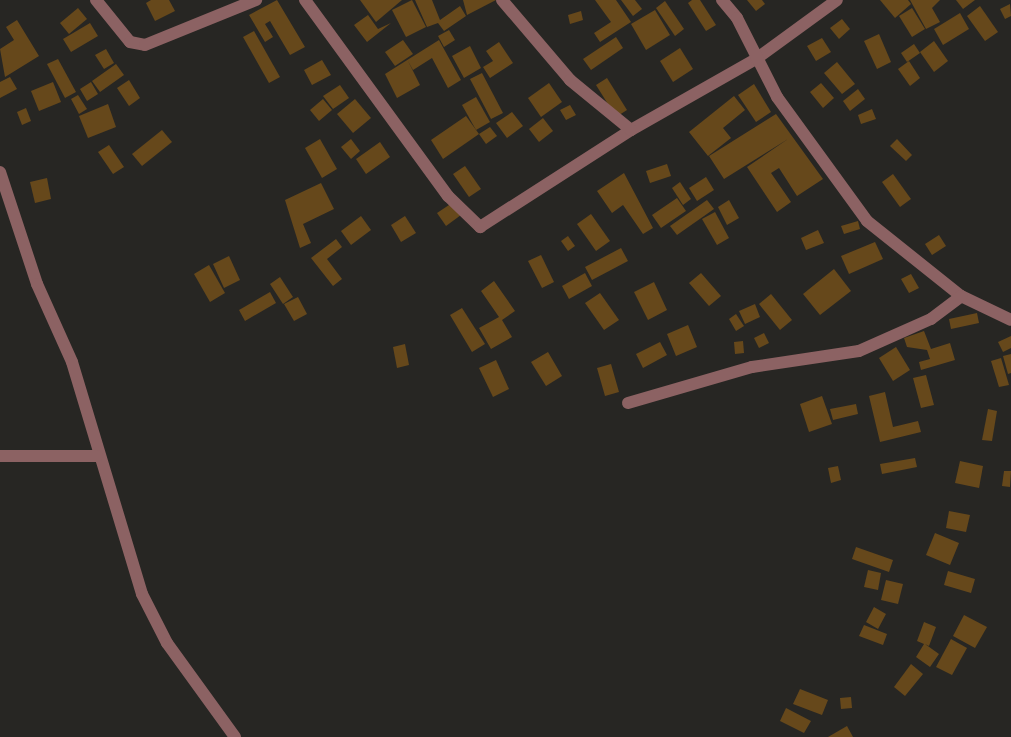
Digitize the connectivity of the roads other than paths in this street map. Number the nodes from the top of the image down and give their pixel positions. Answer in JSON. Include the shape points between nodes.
{"nodes":[{"id":1,"x":96,"y":0,"type":"edge"},
{"id":2,"x":256,"y":0,"type":"edge"},
{"id":3,"x":305,"y":0,"type":"edge"},
{"id":4,"x":502,"y":0,"type":"edge"},
{"id":5,"x":722,"y":0,"type":"edge"},
{"id":6,"x":837,"y":0,"type":"edge"},
{"id":7,"x":756,"y":59,"type":"junction"},
{"id":8,"x":631,"y":130,"type":"junction"},
{"id":9,"x":0,"y":172,"type":"edge"},
{"id":10,"x":961,"y":296,"type":"junction"},
{"id":11,"x":1011,"y":320,"type":"edge"},
{"id":12,"x":628,"y":403,"type":"dead end"},
{"id":13,"x":0,"y":456,"type":"edge"},
{"id":14,"x":97,"y":456,"type":"junction"},
{"id":15,"x":235,"y":737,"type":"edge"}],
"edges":[{"from":1,"to":2,"type":"street","via":[[130,42],[145,45]]},
{"from":3,"to":8,"type":"street","via":[[448,196],[480,227]]},
{"from":4,"to":8,"type":"street","via":[[570,80]]},
{"from":5,"to":7,"type":"street","via":[[737,18]]},
{"from":6,"to":7,"type":"street"},
{"from":7,"to":8,"type":"street"},
{"from":7,"to":10,"type":"street","via":[[867,221]]},
{"from":9,"to":14,"type":"street","via":[[34,274],[72,362]]},
{"from":10,"to":11,"type":"street"},
{"from":10,"to":12,"type":"street","via":[[931,320],[859,351],[752,367]]},
{"from":13,"to":14,"type":"street"},
{"from":14,"to":15,"type":"street","via":[[151,612]]}]}
